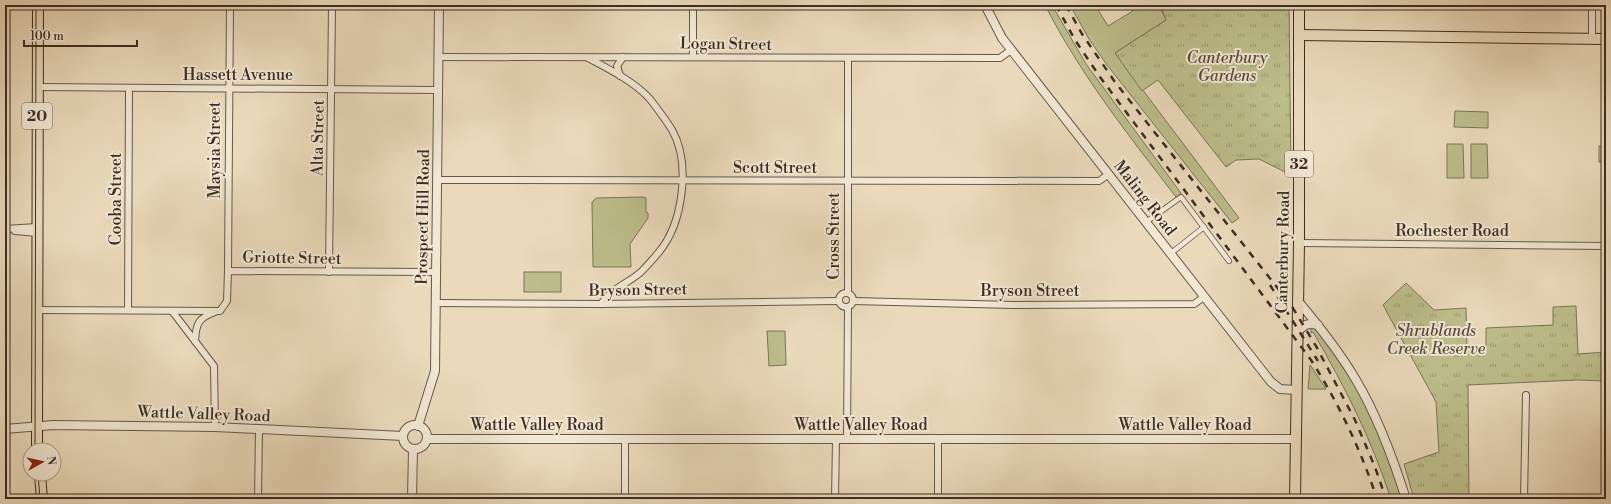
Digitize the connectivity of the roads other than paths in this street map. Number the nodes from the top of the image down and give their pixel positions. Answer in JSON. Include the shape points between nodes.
{"nodes":[{"id":1,"x":38,"y":5,"type":"edge"},
{"id":2,"x":230,"y":5,"type":"edge"},
{"id":3,"x":332,"y":5,"type":"edge"},
{"id":4,"x":439,"y":5,"type":"edge"},
{"id":5,"x":693,"y":5,"type":"edge"},
{"id":6,"x":985,"y":5,"type":"edge"},
{"id":7,"x":1299,"y":5,"type":"edge"},
{"id":8,"x":1592,"y":5,"type":"edge"},
{"id":9,"x":1299,"y":35,"type":"junction"},
{"id":10,"x":1592,"y":39,"type":"junction"},
{"id":11,"x":1606,"y":39,"type":"edge"},
{"id":12,"x":1011,"y":50,"type":"junction"},
{"id":13,"x":693,"y":56,"type":"junction"},
{"id":14,"x":439,"y":57,"type":"junction"},
{"id":15,"x":587,"y":57,"type":"junction"},
{"id":16,"x":623,"y":57,"type":"junction"},
{"id":17,"x":848,"y":59,"type":"junction"},
{"id":18,"x":620,"y":76,"type":"junction"},
{"id":19,"x":38,"y":87,"type":"junction"},
{"id":20,"x":129,"y":88,"type":"junction"},
{"id":21,"x":229,"y":88,"type":"junction"},
{"id":22,"x":332,"y":89,"type":"junction"},
{"id":23,"x":438,"y":90,"type":"junction"},
{"id":24,"x":1109,"y":174,"type":"junction"},
{"id":25,"x":438,"y":180,"type":"junction"},
{"id":26,"x":683,"y":180,"type":"junction"},
{"id":27,"x":847,"y":182,"type":"junction"},
{"id":28,"x":1146,"y":222,"type":"junction"},
{"id":29,"x":1204,"y":227,"type":"junction"},
{"id":30,"x":5,"y":230,"type":"edge"},
{"id":31,"x":37,"y":230,"type":"junction"},
{"id":32,"x":1299,"y":243,"type":"junction"},
{"id":33,"x":1606,"y":246,"type":"edge"},
{"id":34,"x":1170,"y":254,"type":"junction"},
{"id":35,"x":1229,"y":261,"type":"dead end"},
{"id":36,"x":228,"y":271,"type":"junction"},
{"id":37,"x":330,"y":272,"type":"junction"},
{"id":38,"x":437,"y":272,"type":"junction"},
{"id":39,"x":848,"y":293,"type":"junction"},
{"id":40,"x":1204,"y":297,"type":"junction"},
{"id":41,"x":853,"y":300,"type":"junction"},
{"id":42,"x":839,"y":301,"type":"junction"},
{"id":43,"x":1298,"y":301,"type":"junction"},
{"id":44,"x":436,"y":303,"type":"junction"},
{"id":45,"x":601,"y":304,"type":"junction"},
{"id":46,"x":848,"y":307,"type":"junction"},
{"id":47,"x":37,"y":310,"type":"junction"},
{"id":48,"x":128,"y":310,"type":"junction"},
{"id":49,"x":172,"y":311,"type":"junction"},
{"id":50,"x":220,"y":311,"type":"junction"},
{"id":51,"x":1318,"y":326,"type":"junction"},
{"id":52,"x":1297,"y":332,"type":"junction"},
{"id":53,"x":195,"y":341,"type":"junction"},
{"id":54,"x":1296,"y":390,"type":"junction"},
{"id":55,"x":1526,"y":395,"type":"dead end"},
{"id":56,"x":36,"y":426,"type":"junction"},
{"id":57,"x":418,"y":426,"type":"junction"},
{"id":58,"x":215,"y":427,"type":"junction"},
{"id":59,"x":5,"y":429,"type":"edge"},
{"id":60,"x":259,"y":430,"type":"junction"},
{"id":61,"x":403,"y":436,"type":"junction"},
{"id":62,"x":427,"y":439,"type":"junction"},
{"id":63,"x":625,"y":439,"type":"junction"},
{"id":64,"x":836,"y":439,"type":"junction"},
{"id":65,"x":847,"y":439,"type":"junction"},
{"id":66,"x":1296,"y":439,"type":"junction"},
{"id":67,"x":938,"y":440,"type":"junction"},
{"id":68,"x":37,"y":442,"type":"edge"},
{"id":69,"x":413,"y":449,"type":"junction"},
{"id":70,"x":41,"y":482,"type":"edge"},
{"id":71,"x":42,"y":499,"type":"edge"},
{"id":72,"x":258,"y":499,"type":"edge"},
{"id":73,"x":412,"y":499,"type":"edge"},
{"id":74,"x":625,"y":499,"type":"edge"},
{"id":75,"x":835,"y":499,"type":"edge"},
{"id":76,"x":938,"y":499,"type":"edge"},
{"id":77,"x":1295,"y":499,"type":"edge"},
{"id":78,"x":1406,"y":499,"type":"edge"},
{"id":79,"x":1524,"y":499,"type":"edge"}],
"edges":[{"from":1,"to":19,"type":"main road","number":"20"},
{"from":2,"to":21,"type":"street","name":"Maysia Street"},
{"from":3,"to":22,"type":"street","name":"Alta Street"},
{"from":4,"to":14,"type":"street","name":"Prospect Hill Road"},
{"from":5,"to":13,"type":"street"},
{"from":6,"to":12,"type":"street","name":"Maling Road"},
{"from":7,"to":9,"type":"main road","name":"Canterbury Road","number":"32"},
{"from":8,"to":10,"type":"street"},
{"from":9,"to":10,"type":"main road"},
{"from":9,"to":32,"type":"main road","name":"Canterbury Road","number":"32"},
{"from":10,"to":11,"type":"main road"},
{"from":12,"to":17,"type":"street","name":"Logan Street","via":[[1000,58]]},
{"from":12,"to":24,"type":"street","name":"Maling Road"},
{"from":13,"to":16,"type":"street","name":"Logan Street"},
{"from":13,"to":17,"type":"street","name":"Logan Street"},
{"from":14,"to":15,"type":"street","name":"Logan Street"},
{"from":14,"to":23,"type":"street","name":"Prospect Hill Road"},
{"from":15,"to":16,"type":"street","name":"Logan Street"},
{"from":15,"to":18,"type":"street"},
{"from":16,"to":18,"type":"street","via":[[617,66]]},
{"from":17,"to":27,"type":"street","name":"Cross Street"},
{"from":18,"to":26,"type":"street","via":[[649,98],[672,130]]},
{"from":19,"to":20,"type":"street","name":"Hassett Avenue"},
{"from":19,"to":31,"type":"main road","number":"20"},
{"from":20,"to":21,"type":"street","name":"Hassett Avenue"},
{"from":20,"to":48,"type":"street","name":"Cooba Street"},
{"from":21,"to":22,"type":"street","name":"Hassett Avenue"},
{"from":21,"to":36,"type":"street","name":"Maysia Street"},
{"from":22,"to":23,"type":"street","name":"Hassett Avenue"},
{"from":22,"to":37,"type":"street","name":"Alta Street"},
{"from":23,"to":25,"type":"street","name":"Prospect Hill Road"},
{"from":24,"to":27,"type":"street","name":"Scott Street","via":[[1099,181]]},
{"from":24,"to":28,"type":"street","name":"Maling Road"},
{"from":25,"to":26,"type":"street","name":"Scott Street"},
{"from":25,"to":38,"type":"street","name":"Prospect Hill Road"},
{"from":26,"to":27,"type":"street","name":"Scott Street"},
{"from":26,"to":45,"type":"street","via":[[679,210],[672,231],[660,251],[641,272],[608,294]]},
{"from":27,"to":39,"type":"street","name":"Cross Street"},
{"from":28,"to":29,"type":"street","via":[[1181,197]]},
{"from":28,"to":34,"type":"street","name":"Maling Road"},
{"from":29,"to":34,"type":"street"},
{"from":29,"to":35,"type":"street"},
{"from":30,"to":31,"type":"street"},
{"from":31,"to":47,"type":"main road","number":"20"},
{"from":32,"to":33,"type":"street","name":"Rochester Road"},
{"from":32,"to":43,"type":"main road","name":"Canterbury Road","number":"32"},
{"from":34,"to":40,"type":"street","name":"Maling Road"},
{"from":36,"to":37,"type":"street","name":"Griotte Street"},
{"from":36,"to":50,"type":"street","name":"Griotte Street","via":[[228,301]]},
{"from":37,"to":38,"type":"street","name":"Griotte Street"},
{"from":38,"to":44,"type":"street","name":"Prospect Hill Road"},
{"from":39,"to":41,"type":"street"},
{"from":39,"to":42,"type":"street","via":[[842,294]]},
{"from":40,"to":41,"type":"street","name":"Bryson Street","via":[[1194,304],[1013,305]]},
{"from":40,"to":54,"type":"street","name":"Maling Road","via":[[1271,382],[1280,389]]},
{"from":41,"to":46,"type":"street"},
{"from":42,"to":45,"type":"street","name":"Bryson Street"},
{"from":42,"to":46,"type":"street","via":[[842,306]]},
{"from":43,"to":51,"type":"street"},
{"from":43,"to":52,"type":"main road","name":"Canterbury Road","number":"32"},
{"from":44,"to":45,"type":"street","name":"Bryson Street"},
{"from":44,"to":57,"type":"street","name":"Prospect Hill Road","via":[[435,371]]},
{"from":46,"to":65,"type":"street"},
{"from":47,"to":48,"type":"street"},
{"from":47,"to":56,"type":"main road","number":"20"},
{"from":48,"to":49,"type":"street"},
{"from":49,"to":50,"type":"street"},
{"from":49,"to":53,"type":"street"},
{"from":50,"to":53,"type":"street","via":[[203,316],[196,327]]},
{"from":51,"to":52,"type":"street","via":[[1310,323]]},
{"from":51,"to":78,"type":"street","via":[[1357,380],[1377,420]]},
{"from":52,"to":54,"type":"main road","name":"Canterbury Road","number":"32"},
{"from":53,"to":58,"type":"street","via":[[214,366]]},
{"from":54,"to":66,"type":"main road","name":"Canterbury Road","number":"32"},
{"from":55,"to":79,"type":"street"},
{"from":56,"to":58,"type":"street","name":"Wattle Valley Road"},
{"from":56,"to":59,"type":"street","name":"Wattle Valley Road"},
{"from":56,"to":68,"type":"main road","number":"20"},
{"from":57,"to":61,"type":"street","via":[[408,428]]},
{"from":57,"to":62,"type":"street","via":[[424,430]]},
{"from":58,"to":60,"type":"street","name":"Wattle Valley Road"},
{"from":60,"to":61,"type":"street","name":"Wattle Valley Road"},
{"from":60,"to":72,"type":"street"},
{"from":61,"to":69,"type":"street","via":[[406,445]]},
{"from":62,"to":63,"type":"street","name":"Wattle Valley Road"},
{"from":62,"to":69,"type":"street","via":[[424,446]]},
{"from":63,"to":64,"type":"street","name":"Wattle Valley Road"},
{"from":63,"to":74,"type":"street"},
{"from":64,"to":65,"type":"street","name":"Wattle Valley Road"},
{"from":64,"to":75,"type":"street"},
{"from":65,"to":67,"type":"street","name":"Wattle Valley Road"},
{"from":66,"to":67,"type":"street","name":"Wattle Valley Road"},
{"from":66,"to":77,"type":"main road","name":"Canterbury Road","number":"32"},
{"from":67,"to":76,"type":"street"},
{"from":69,"to":73,"type":"street"},
{"from":70,"to":71,"type":"main road"}]}
